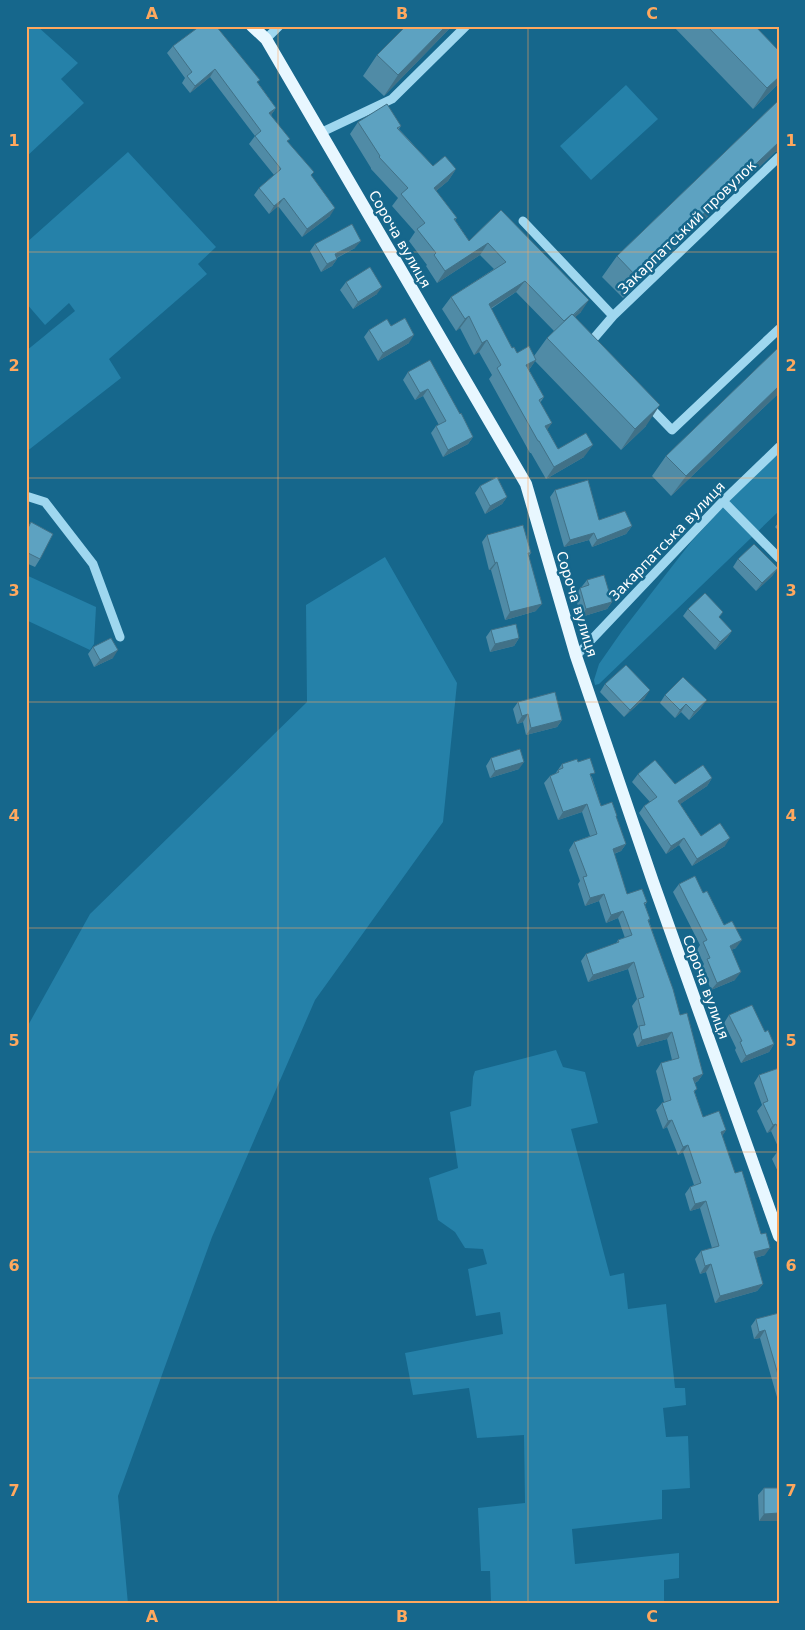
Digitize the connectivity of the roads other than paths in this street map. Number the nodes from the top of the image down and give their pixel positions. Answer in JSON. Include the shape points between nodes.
{"nodes":[{"id":1,"x":252,"y":26,"type":"edge"},
{"id":2,"x":279,"y":26,"type":"edge"},
{"id":3,"x":466,"y":26,"type":"edge"},
{"id":4,"x":266,"y":40,"type":"junction"},
{"id":5,"x":320,"y":133,"type":"junction"},
{"id":6,"x":779,"y":157,"type":"edge"},
{"id":7,"x":523,"y":221,"type":"dead end"},
{"id":8,"x":613,"y":316,"type":"junction"},
{"id":9,"x":779,"y":329,"type":"edge"},
{"id":10,"x":596,"y":351,"type":"edge"},
{"id":11,"x":637,"y":394,"type":"edge"},
{"id":12,"x":779,"y":447,"type":"edge"},
{"id":13,"x":26,"y":496,"type":"edge"},
{"id":14,"x":723,"y":501,"type":"junction"},
{"id":15,"x":779,"y":558,"type":"edge"},
{"id":16,"x":120,"y":637,"type":"dead end"},
{"id":17,"x":576,"y":656,"type":"junction"},
{"id":18,"x":779,"y":1236,"type":"edge"}],
"edges":[{"from":1,"to":4,"type":"main road","name":"Сороча вулиця"},
{"from":2,"to":4,"type":"street"},
{"from":3,"to":5,"type":"street","via":[[392,99]]},
{"from":4,"to":5,"type":"main road","name":"Сороча вулиця"},
{"from":5,"to":17,"type":"main road","name":"Сороча вулиця","via":[[526,484]]},
{"from":6,"to":8,"type":"street","name":"Закарпатський провулок"},
{"from":7,"to":8,"type":"street"},
{"from":8,"to":10,"type":"street","name":"Закарпатський провулок","via":[[589,344]]},
{"from":9,"to":11,"type":"street","via":[[672,430]]},
{"from":12,"to":14,"type":"street","name":"Закарпатська вулиця"},
{"from":13,"to":16,"type":"street","via":[[45,502],[93,564]]},
{"from":14,"to":15,"type":"street"},
{"from":14,"to":17,"type":"street","name":"Закарпатська вулиця"},
{"from":17,"to":18,"type":"main road","name":"Сороча вулиця"}]}
